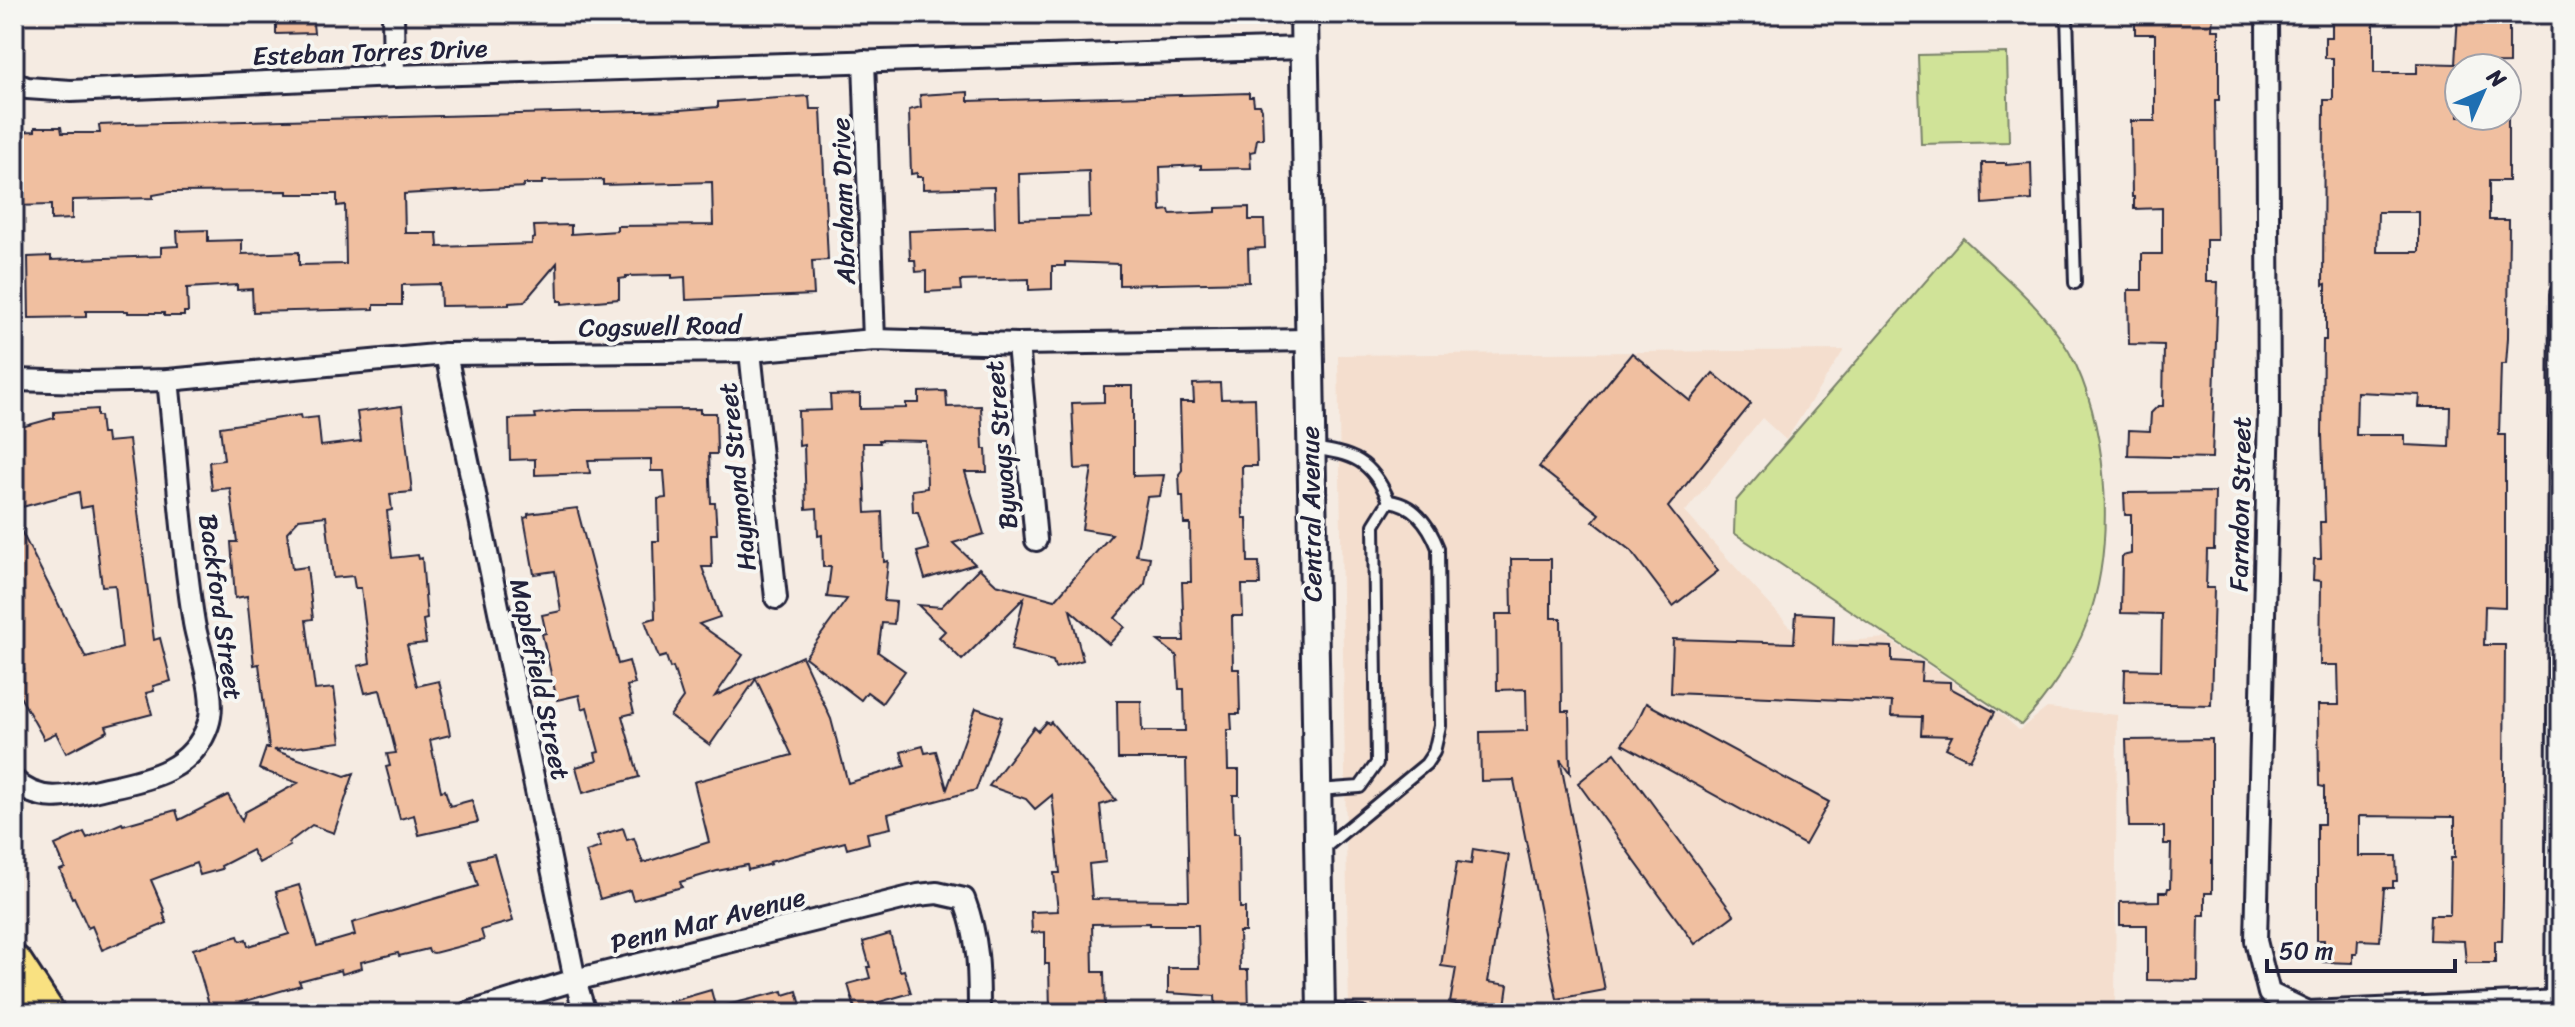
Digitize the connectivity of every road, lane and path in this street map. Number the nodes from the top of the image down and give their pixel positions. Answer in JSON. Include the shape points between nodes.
{"nodes":[{"id":1,"x":393,"y":14,"type":"edge"},
{"id":2,"x":1304,"y":14,"type":"edge"},
{"id":3,"x":2067,"y":14,"type":"edge"},
{"id":4,"x":2267,"y":14,"type":"edge"},
{"id":5,"x":1304,"y":48,"type":"junction"},
{"id":6,"x":864,"y":61,"type":"junction"},
{"id":7,"x":394,"y":76,"type":"junction"},
{"id":8,"x":14,"y":83,"type":"edge"},
{"id":9,"x":2075,"y":283,"type":"dead end"},
{"id":10,"x":2561,"y":294,"type":"edge"},
{"id":11,"x":874,"y":340,"type":"junction"},
{"id":12,"x":1308,"y":340,"type":"junction"},
{"id":13,"x":1018,"y":344,"type":"junction"},
{"id":14,"x":750,"y":351,"type":"junction"},
{"id":15,"x":446,"y":354,"type":"junction"},
{"id":16,"x":14,"y":380,"type":"edge"},
{"id":17,"x":168,"y":380,"type":"junction"},
{"id":18,"x":1310,"y":448,"type":"junction"},
{"id":19,"x":1389,"y":501,"type":"junction"},
{"id":20,"x":1036,"y":540,"type":"dead end"},
{"id":21,"x":776,"y":598,"type":"dead end"},
{"id":22,"x":19,"y":785,"type":"edge"},
{"id":23,"x":1317,"y":790,"type":"junction"},
{"id":24,"x":1318,"y":853,"type":"junction"},
{"id":25,"x":14,"y":964,"type":"edge"},
{"id":26,"x":575,"y":980,"type":"junction"},
{"id":27,"x":2559,"y":1002,"type":"edge"},
{"id":28,"x":1321,"y":1011,"type":"edge"},
{"id":29,"x":46,"y":1013,"type":"edge"},
{"id":30,"x":468,"y":1013,"type":"edge"},
{"id":31,"x":585,"y":1013,"type":"edge"},
{"id":32,"x":979,"y":1013,"type":"edge"},
{"id":33,"x":1363,"y":1013,"type":"edge"}],
"edges":[{"from":1,"to":7,"type":"street"},
{"from":2,"to":5,"type":"street","name":"Central Avenue"},
{"from":3,"to":9,"type":"lane"},
{"from":4,"to":27,"type":"street","name":"Farndon Street","via":[[2269,411],[2256,941],[2269,993],[2308,1012]]},
{"from":5,"to":6,"type":"street","name":"Esteban Torres Drive"},
{"from":5,"to":12,"type":"street","name":"Central Avenue"},
{"from":6,"to":7,"type":"street","name":"Esteban Torres Drive"},
{"from":6,"to":11,"type":"street","name":"Abraham Drive"},
{"from":7,"to":8,"type":"street","name":"Esteban Torres Drive","via":[[71,91]]},
{"from":10,"to":27,"type":"street"},
{"from":11,"to":13,"type":"street","name":"Cogswell Road"},
{"from":11,"to":14,"type":"street","name":"Cogswell Road"},
{"from":12,"to":13,"type":"street","name":"Cogswell Road"},
{"from":12,"to":18,"type":"street","name":"Central Avenue"},
{"from":13,"to":20,"type":"street","name":"Byways Street"},
{"from":14,"to":15,"type":"street","name":"Cogswell Road"},
{"from":14,"to":21,"type":"street","name":"Haymond Street"},
{"from":15,"to":17,"type":"street","name":"Cogswell Road"},
{"from":15,"to":26,"type":"street","name":"Maplefield Street"},
{"from":16,"to":17,"type":"street","name":"Cogswell Road"},
{"from":17,"to":22,"type":"street","name":"Backford Street","via":[[209,723],[180,765],[148,779],[58,798],[39,796]]},
{"from":18,"to":19,"type":"lane","via":[[1347,453],[1358,460],[1381,480]]},
{"from":18,"to":23,"type":"street","name":"Central Avenue"},
{"from":19,"to":23,"type":"lane","via":[[1374,525],[1377,763],[1360,787]]},
{"from":19,"to":24,"type":"lane","via":[[1416,512],[1438,548],[1440,726],[1426,764]]},
{"from":23,"to":24,"type":"street","name":"Central Avenue"},
{"from":24,"to":28,"type":"street","name":"Central Avenue"},
{"from":25,"to":29,"type":"highway"},
{"from":26,"to":30,"type":"street","name":"Penn Mar Avenue"},
{"from":26,"to":31,"type":"street","name":"Maplefield Street"},
{"from":26,"to":32,"type":"street","name":"Penn Mar Avenue","via":[[937,893],[964,899],[975,927]]},
{"from":28,"to":33,"type":"lane"}]}
